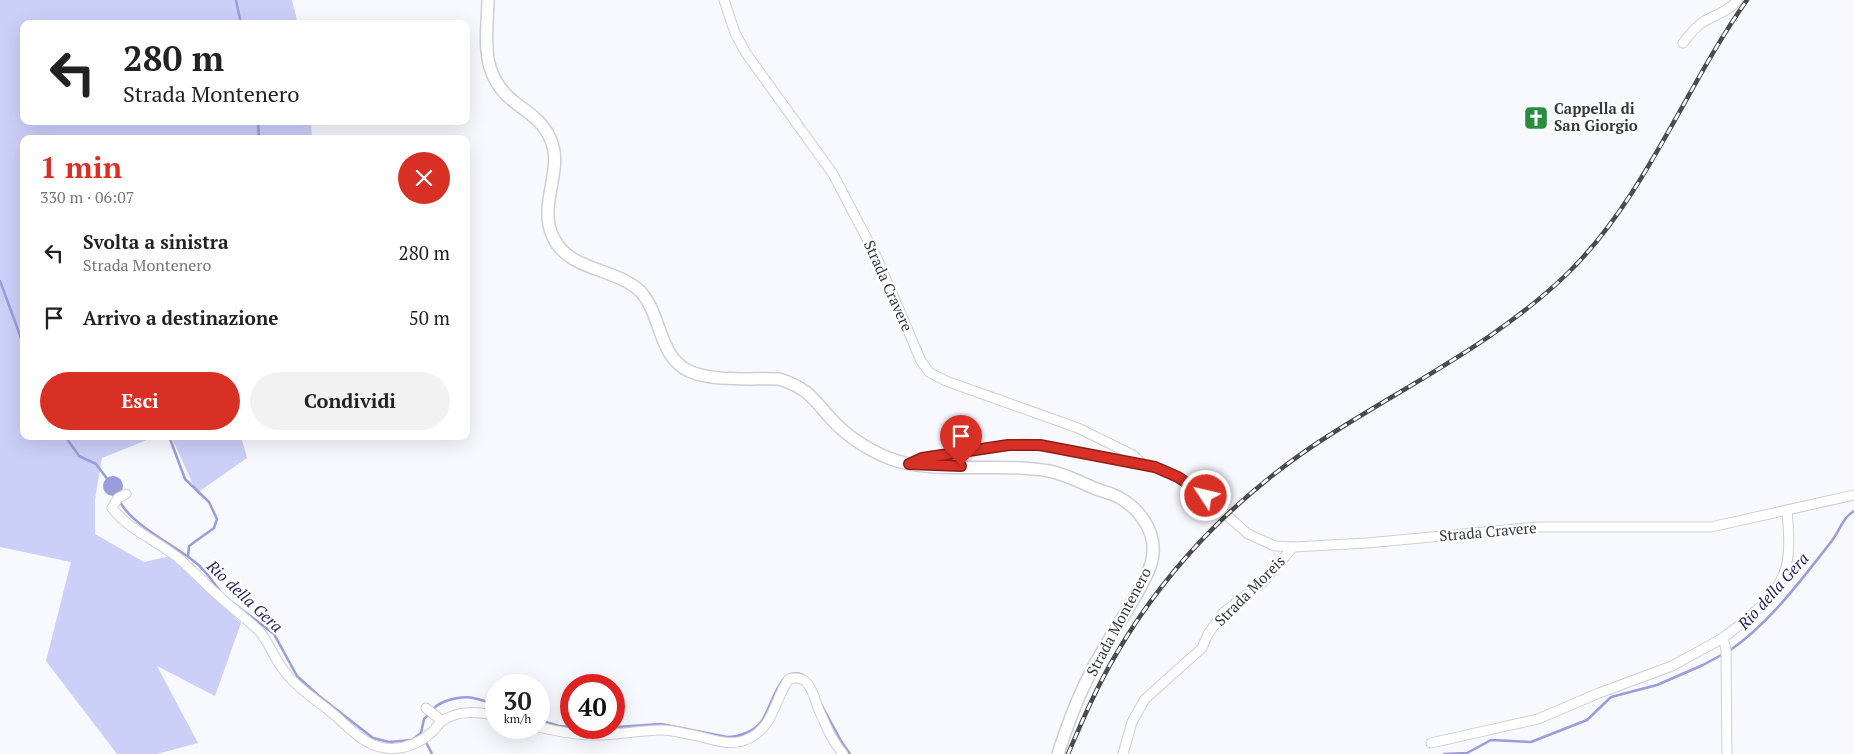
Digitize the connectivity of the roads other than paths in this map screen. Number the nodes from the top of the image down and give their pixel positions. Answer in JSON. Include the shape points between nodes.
{"nodes":[{"id":1,"x":488,"y":0,"type":"edge"},
{"id":2,"x":724,"y":0,"type":"edge"},
{"id":3,"x":1738,"y":0,"type":"edge"},
{"id":4,"x":1683,"y":43,"type":"dead end"},
{"id":5,"x":909,"y":464,"type":"junction"},
{"id":6,"x":1144,"y":465,"type":"junction"},
{"id":7,"x":126,"y":494,"type":"dead end"},
{"id":8,"x":1854,"y":495,"type":"edge"},
{"id":9,"x":1787,"y":510,"type":"junction"},
{"id":10,"x":1293,"y":547,"type":"junction"},
{"id":11,"x":1723,"y":638,"type":"junction"},
{"id":12,"x":426,"y":708,"type":"dead end"},
{"id":13,"x":485,"y":714,"type":"edge"},
{"id":14,"x":442,"y":721,"type":"junction"},
{"id":15,"x":550,"y":729,"type":"edge"},
{"id":16,"x":1431,"y":742,"type":"dead end"},
{"id":17,"x":408,"y":750,"type":"edge"},
{"id":18,"x":843,"y":754,"type":"edge"},
{"id":19,"x":1058,"y":754,"type":"edge"},
{"id":20,"x":1123,"y":754,"type":"edge"},
{"id":21,"x":1726,"y":754,"type":"edge"}],
"edges":[{"from":1,"to":5,"type":"main road","name":"Strada Montenero","via":[[487,47],[491,74],[503,92],[539,121],[550,138],[555,159],[548,224],[561,249],[573,259],[616,276],[640,291],[652,309],[668,351],[689,371],[721,377],[790,382],[811,394],[836,424],[864,446]]},
{"from":2,"to":6,"type":"street","name":"Strada Cravere","via":[[735,33],[746,52],[833,174],[876,256],[921,361],[929,372],[1078,428],[1133,455]]},
{"from":3,"to":4,"type":"street","via":[[1701,23]]},
{"from":5,"to":6,"type":"street","name":"Strada Cravere","via":[[922,458],[1023,444]]},
{"from":5,"to":19,"type":"main road","name":"Strada Montenero","via":[[1051,471],[1120,498],[1146,522],[1152,535],[1150,565],[1092,670]]},
{"from":6,"to":10,"type":"street","name":"Strada Cravere","via":[[1164,470],[1196,488],[1248,534],[1275,546]]},
{"from":7,"to":17,"type":"street","via":[[118,498],[112,508],[119,517],[165,547],[245,618],[261,634],[282,668],[309,697],[372,745]]},
{"from":8,"to":9,"type":"street","name":"Strada Cravere"},
{"from":9,"to":10,"type":"street","name":"Strada Cravere","via":[[1711,527],[1538,527]]},
{"from":9,"to":11,"type":"street","via":[[1786,570],[1759,610]]},
{"from":10,"to":20,"type":"street","name":"Strada Moreis","via":[[1263,582],[1224,612],[1202,648],[1145,699],[1132,722]]},
{"from":11,"to":16,"type":"street","via":[[1672,666],[1538,719]]},
{"from":11,"to":21,"type":"street","via":[[1726,649]]},
{"from":12,"to":14,"type":"street"},
{"from":13,"to":14,"type":"street","via":[[467,713]]},
{"from":14,"to":17,"type":"street"},
{"from":15,"to":18,"type":"street","via":[[591,735],[661,730],[725,743],[739,742],[752,737],[765,726],[774,713],[782,688],[789,679],[798,677],[811,688],[835,745]]}]}
